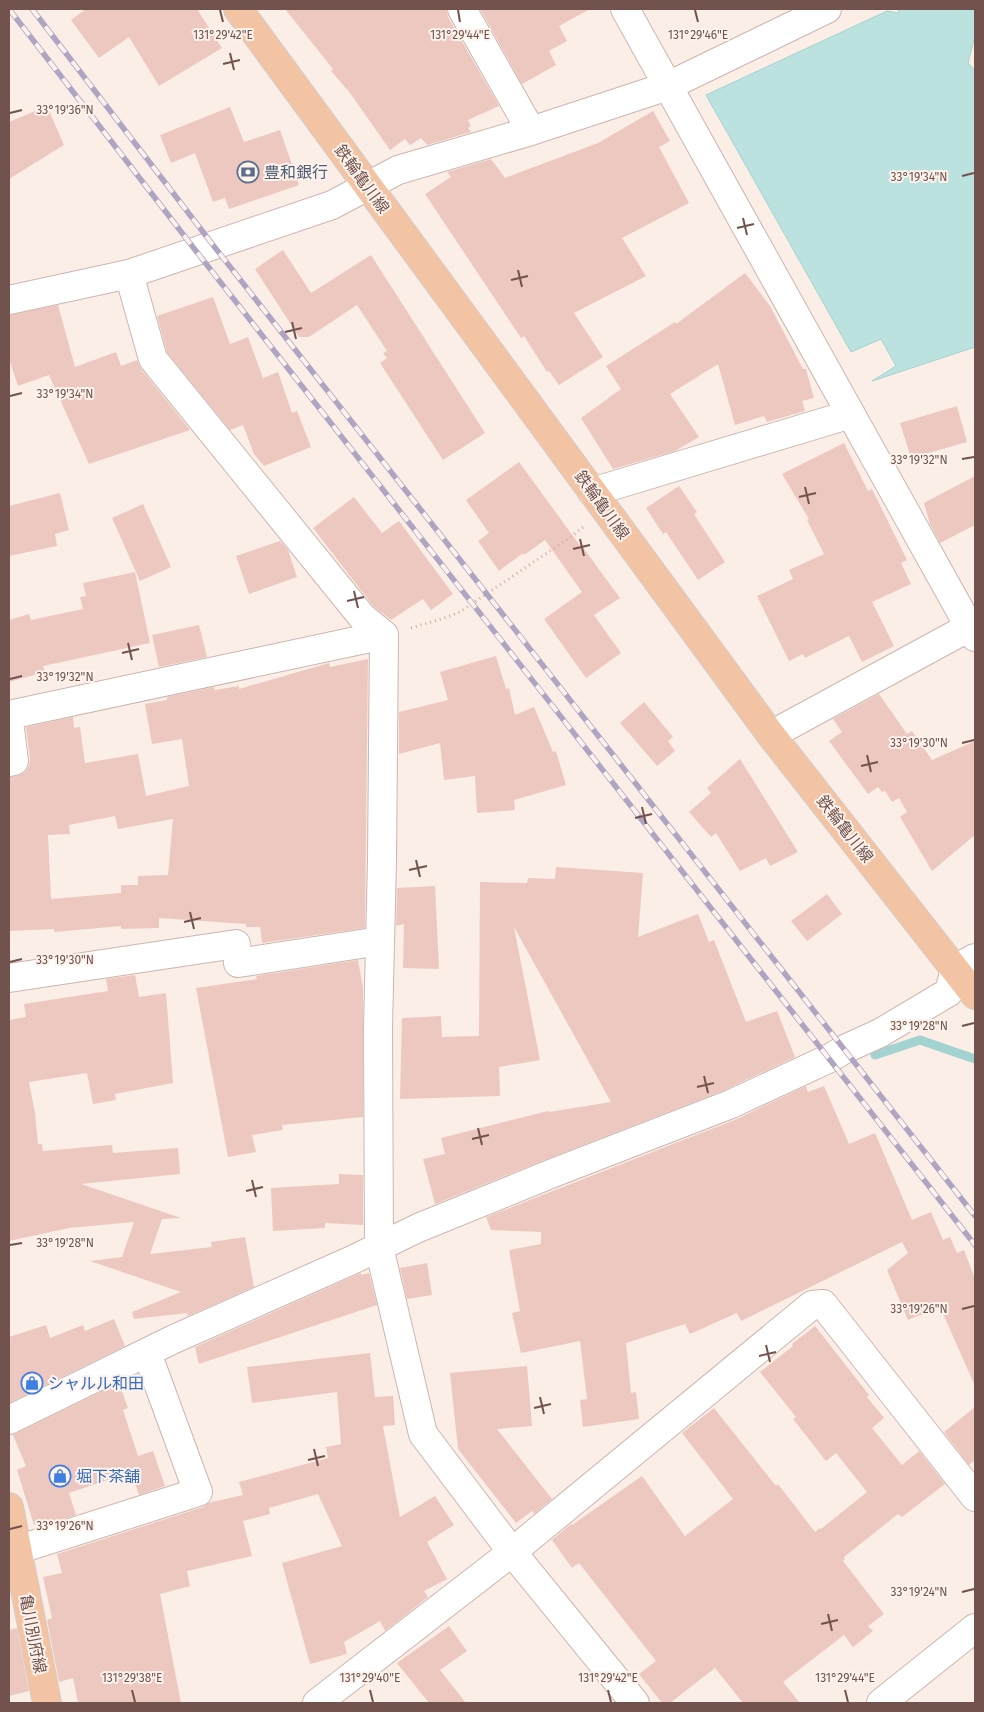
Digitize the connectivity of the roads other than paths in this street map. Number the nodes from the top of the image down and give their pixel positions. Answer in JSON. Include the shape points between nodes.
{"nodes":[{"id":1,"x":238,"y":9,"type":"edge"},
{"id":2,"x":462,"y":9,"type":"edge"},
{"id":3,"x":625,"y":9,"type":"edge"},
{"id":4,"x":827,"y":9,"type":"edge"},
{"id":5,"x":668,"y":86,"type":"junction"},
{"id":6,"x":531,"y":131,"type":"junction"},
{"id":7,"x":368,"y":186,"type":"junction"},
{"id":8,"x":129,"y":274,"type":"junction"},
{"id":9,"x":9,"y":300,"type":"edge"},
{"id":10,"x":851,"y":414,"type":"junction"},
{"id":11,"x":598,"y":500,"type":"junction"},
{"id":12,"x":973,"y":629,"type":"edge"},
{"id":13,"x":384,"y":635,"type":"junction"},
{"id":14,"x":9,"y":715,"type":"edge"},
{"id":15,"x":9,"y":721,"type":"edge"},
{"id":16,"x":772,"y":735,"type":"junction"},
{"id":17,"x":9,"y":762,"type":"edge"},
{"id":18,"x":380,"y":941,"type":"junction"},
{"id":19,"x":965,"y":964,"type":"edge"},
{"id":20,"x":9,"y":978,"type":"edge"},
{"id":21,"x":975,"y":995,"type":"edge"},
{"id":22,"x":379,"y":1246,"type":"junction"},
{"id":23,"x":147,"y":1352,"type":"junction"},
{"id":24,"x":9,"y":1420,"type":"edge"},
{"id":25,"x":975,"y":1496,"type":"edge"},
{"id":26,"x":9,"y":1506,"type":"edge"},
{"id":27,"x":17,"y":1550,"type":"junction"},
{"id":28,"x":512,"y":1552,"type":"junction"},
{"id":29,"x":975,"y":1628,"type":"edge"},
{"id":30,"x":46,"y":1703,"type":"edge"},
{"id":31,"x":317,"y":1703,"type":"edge"},
{"id":32,"x":635,"y":1703,"type":"edge"},
{"id":33,"x":881,"y":1703,"type":"edge"}],
"edges":[{"from":1,"to":7,"type":"main road","name":"鉄輪亀川線"},
{"from":2,"to":6,"type":"street"},
{"from":3,"to":5,"type":"street"},
{"from":4,"to":5,"type":"street"},
{"from":5,"to":6,"type":"street"},
{"from":5,"to":10,"type":"street"},
{"from":6,"to":7,"type":"street","via":[[398,170]]},
{"from":7,"to":8,"type":"street","via":[[332,206]]},
{"from":7,"to":11,"type":"main road","name":"鉄輪亀川線"},
{"from":8,"to":9,"type":"street"},
{"from":8,"to":13,"type":"street","via":[[153,360],[363,618]]},
{"from":10,"to":11,"type":"street"},
{"from":10,"to":12,"type":"street"},
{"from":11,"to":16,"type":"main road","name":"鉄輪亀川線"},
{"from":12,"to":16,"type":"street"},
{"from":13,"to":14,"type":"street"},
{"from":13,"to":18,"type":"street"},
{"from":15,"to":17,"type":"street","via":[[14,761]]},
{"from":16,"to":19,"type":"main road","name":"鉄輪亀川線"},
{"from":18,"to":20,"type":"street","via":[[238,963],[236,944]]},
{"from":18,"to":22,"type":"street"},
{"from":19,"to":21,"type":"main road","name":"鉄輪亀川線"},
{"from":19,"to":22,"type":"street","via":[[949,992],[830,1058],[731,1104],[535,1180]]},
{"from":22,"to":23,"type":"street"},
{"from":22,"to":28,"type":"street","via":[[423,1434]]},
{"from":23,"to":24,"type":"street"},
{"from":23,"to":27,"type":"street","via":[[198,1492]]},
{"from":25,"to":28,"type":"street","via":[[823,1304],[812,1305]]},
{"from":26,"to":27,"type":"main road","name":"亀川別府線"},
{"from":27,"to":30,"type":"main road","name":"亀川別府線"},
{"from":28,"to":31,"type":"street"},
{"from":28,"to":32,"type":"street"},
{"from":29,"to":33,"type":"street"}]}
